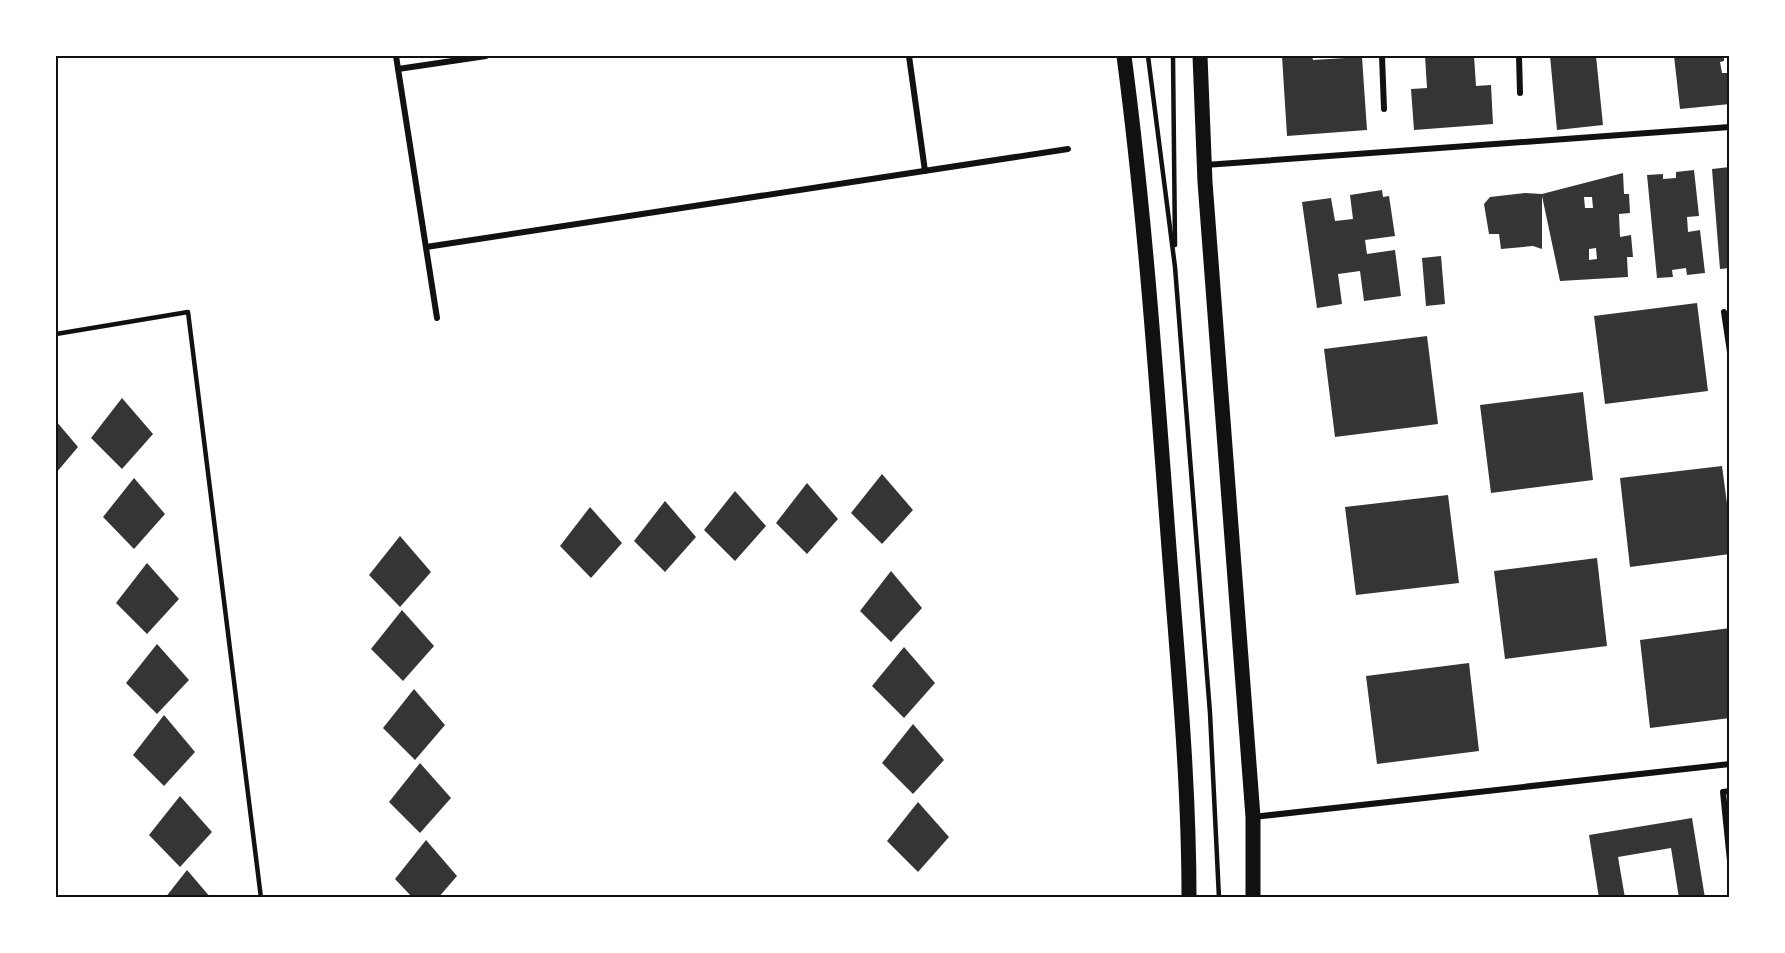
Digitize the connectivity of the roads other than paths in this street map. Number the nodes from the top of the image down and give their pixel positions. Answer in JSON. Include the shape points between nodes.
{"nodes":[{"id":1,"x":396,"y":56,"type":"edge"},
{"id":2,"x":486,"y":56,"type":"edge"},
{"id":3,"x":909,"y":56,"type":"edge"},
{"id":4,"x":1124,"y":56,"type":"edge"},
{"id":5,"x":1148,"y":56,"type":"edge"},
{"id":6,"x":1173,"y":56,"type":"edge"},
{"id":7,"x":1200,"y":56,"type":"edge"},
{"id":8,"x":1382,"y":56,"type":"edge"},
{"id":9,"x":1519,"y":56,"type":"edge"},
{"id":10,"x":398,"y":69,"type":"junction"},
{"id":11,"x":1520,"y":93,"type":"dead end"},
{"id":12,"x":1384,"y":109,"type":"dead end"},
{"id":13,"x":1730,"y":126,"type":"edge"},
{"id":14,"x":1068,"y":149,"type":"dead end"},
{"id":15,"x":1204,"y":165,"type":"junction"},
{"id":16,"x":925,"y":171,"type":"junction"},
{"id":17,"x":426,"y":247,"type":"junction"},
{"id":18,"x":1175,"y":267,"type":"junction"},
{"id":19,"x":1727,"y":312,"type":"edge"},
{"id":20,"x":437,"y":318,"type":"dead end"},
{"id":21,"x":56,"y":334,"type":"edge"},
{"id":22,"x":1730,"y":352,"type":"edge"},
{"id":23,"x":1730,"y":764,"type":"edge"},
{"id":24,"x":1730,"y":791,"type":"edge"},
{"id":25,"x":1253,"y":817,"type":"junction"},
{"id":26,"x":1730,"y":861,"type":"edge"},
{"id":27,"x":261,"y":897,"type":"edge"},
{"id":28,"x":1189,"y":897,"type":"edge"},
{"id":29,"x":1219,"y":897,"type":"edge"},
{"id":30,"x":1253,"y":897,"type":"edge"}],
"edges":[{"from":1,"to":10,"type":"street"},
{"from":2,"to":10,"type":"street"},
{"from":3,"to":16,"type":"street"},
{"from":4,"to":28,"type":"main road","via":[[1142,189],[1189,820]]},
{"from":5,"to":18,"type":"lane"},
{"from":6,"to":18,"type":"lane"},
{"from":7,"to":15,"type":"main road"},
{"from":8,"to":12,"type":"street"},
{"from":9,"to":11,"type":"street"},
{"from":10,"to":17,"type":"street"},
{"from":13,"to":15,"type":"street"},
{"from":14,"to":16,"type":"street"},
{"from":15,"to":25,"type":"main road"},
{"from":16,"to":17,"type":"street"},
{"from":17,"to":20,"type":"street"},
{"from":18,"to":29,"type":"lane","via":[[1210,713]]},
{"from":19,"to":22,"type":"street"},
{"from":21,"to":27,"type":"lane","via":[[188,312]]},
{"from":23,"to":25,"type":"street"},
{"from":24,"to":26,"type":"street","via":[[1723,792]]},
{"from":25,"to":30,"type":"main road"}]}
